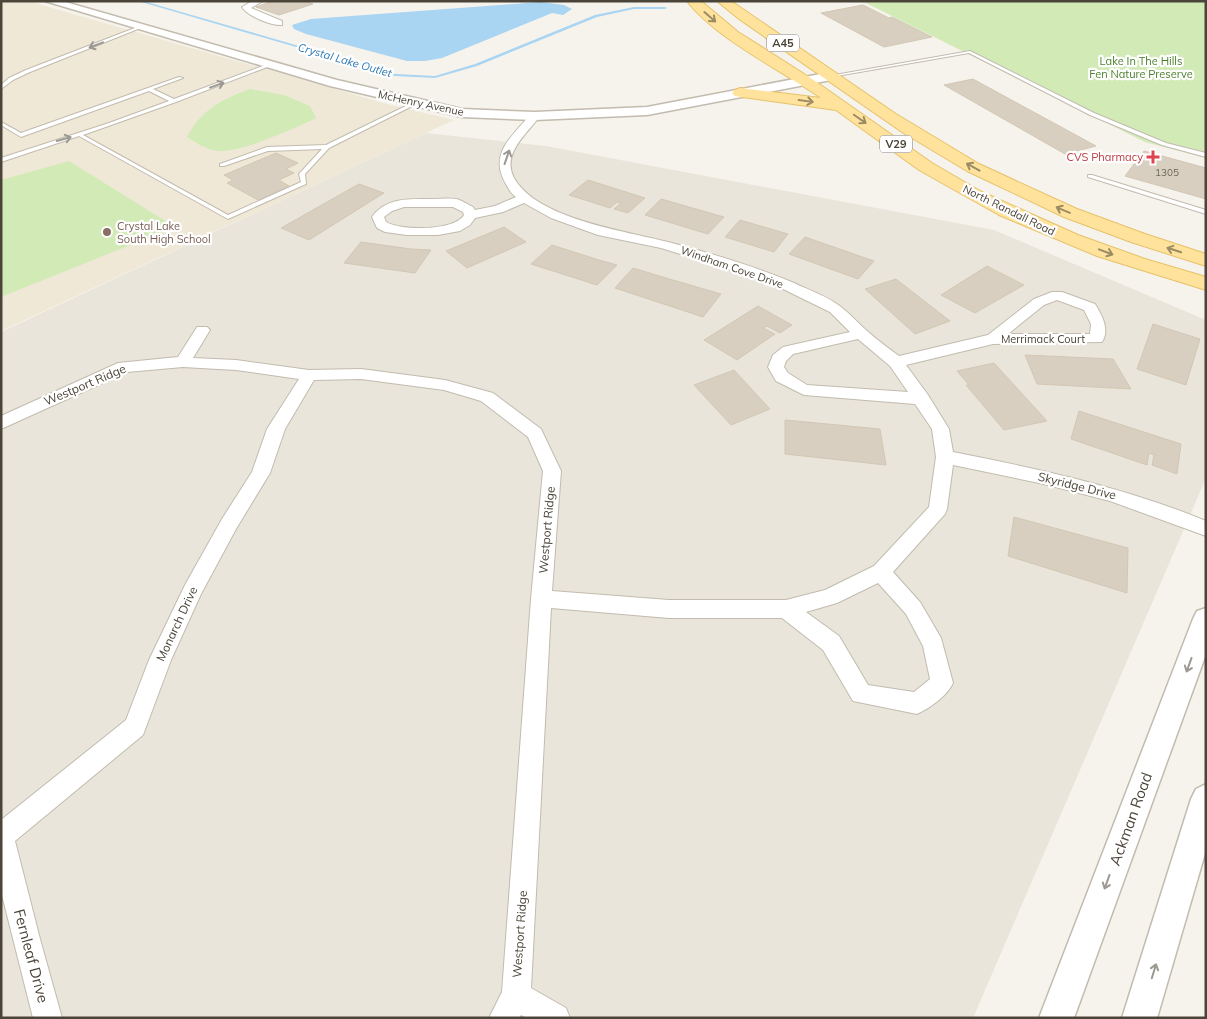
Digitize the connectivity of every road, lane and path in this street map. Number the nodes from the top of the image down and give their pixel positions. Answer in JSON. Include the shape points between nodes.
{"nodes":[{"id":1,"x":50,"y":1,"type":"edge"},
{"id":2,"x":259,"y":1,"type":"edge"},
{"id":3,"x":693,"y":1,"type":"edge"},
{"id":4,"x":723,"y":1,"type":"edge"},
{"id":5,"x":278,"y":23,"type":"dead end"},
{"id":6,"x":141,"y":27,"type":"junction"},
{"id":7,"x":273,"y":64,"type":"junction"},
{"id":8,"x":831,"y":76,"type":"junction"},
{"id":9,"x":181,"y":78,"type":"dead end"},
{"id":10,"x":806,"y":81,"type":"junction"},
{"id":11,"x":1,"y":88,"type":"edge"},
{"id":12,"x":149,"y":89,"type":"junction"},
{"id":13,"x":740,"y":93,"type":"junction"},
{"id":14,"x":174,"y":101,"type":"junction"},
{"id":15,"x":416,"y":103,"type":"junction"},
{"id":16,"x":841,"y":106,"type":"junction"},
{"id":17,"x":534,"y":116,"type":"junction"},
{"id":18,"x":1,"y":123,"type":"edge"},
{"id":19,"x":21,"y":135,"type":"junction"},
{"id":20,"x":80,"y":135,"type":"junction"},
{"id":21,"x":27,"y":139,"type":"dead end"},
{"id":22,"x":34,"y":143,"type":"dead end"},
{"id":23,"x":326,"y":146,"type":"junction"},
{"id":24,"x":40,"y":147,"type":"junction"},
{"id":25,"x":1206,"y":155,"type":"edge"},
{"id":26,"x":1,"y":160,"type":"edge"},
{"id":27,"x":222,"y":165,"type":"dead end"},
{"id":28,"x":1090,"y":176,"type":"dead end"},
{"id":29,"x":524,"y":198,"type":"junction"},
{"id":30,"x":1206,"y":212,"type":"edge"},
{"id":31,"x":470,"y":215,"type":"junction"},
{"id":32,"x":1206,"y":260,"type":"edge"},
{"id":33,"x":1206,"y":284,"type":"edge"},
{"id":34,"x":202,"y":330,"type":"dead end"},
{"id":35,"x":861,"y":334,"type":"junction"},
{"id":36,"x":993,"y":339,"type":"junction"},
{"id":37,"x":183,"y":362,"type":"junction"},
{"id":38,"x":896,"y":362,"type":"junction"},
{"id":39,"x":309,"y":375,"type":"junction"},
{"id":40,"x":922,"y":399,"type":"junction"},
{"id":41,"x":1,"y":424,"type":"edge"},
{"id":42,"x":945,"y":457,"type":"junction"},
{"id":43,"x":1206,"y":529,"type":"edge"},
{"id":44,"x":881,"y":572,"type":"junction"},
{"id":45,"x":541,"y":599,"type":"junction"},
{"id":46,"x":786,"y":609,"type":"junction"},
{"id":47,"x":1206,"y":619,"type":"edge"},
{"id":48,"x":1206,"y":799,"type":"edge"},
{"id":49,"x":2,"y":835,"type":"edge"},
{"id":50,"x":509,"y":1007,"type":"edge"},
{"id":51,"x":48,"y":1018,"type":"edge"},
{"id":52,"x":556,"y":1018,"type":"edge"},
{"id":53,"x":1056,"y":1018,"type":"edge"},
{"id":54,"x":1139,"y":1018,"type":"edge"}],
"edges":[{"from":1,"to":6,"type":"street","name":"McHenry Avenue"},
{"from":2,"to":5,"type":"street","via":[[246,7]]},
{"from":3,"to":10,"type":"main road","number":"A45","one_way":true,"via":[[725,30]]},
{"from":4,"to":8,"type":"main road","number":"A45"},
{"from":6,"to":7,"type":"street","name":"McHenry Avenue"},
{"from":6,"to":11,"type":"lane","one_way":true,"via":[[28,71]]},
{"from":14,"to":7,"type":"lane","one_way":true},
{"from":7,"to":15,"type":"street","name":"McHenry Avenue"},
{"from":8,"to":10,"type":"street","name":"McHenry Avenue"},
{"from":8,"to":25,"type":"lane","via":[[970,52],[1092,114],[1164,144]]},
{"from":32,"to":8,"type":"main road","name":"North Randall Road","number":"V29","one_way":true,"via":[[1089,220],[1016,190],[942,150]]},
{"from":9,"to":12,"type":"lane"},
{"from":10,"to":13,"type":"street","name":"McHenry Avenue"},
{"from":10,"to":16,"type":"main road","name":"North Randall Road","number":"V29"},
{"from":12,"to":14,"type":"lane"},
{"from":12,"to":19,"type":"lane"},
{"from":13,"to":16,"type":"main road","one_way":true},
{"from":13,"to":17,"type":"street","name":"McHenry Avenue","via":[[647,111]]},
{"from":14,"to":20,"type":"lane"},
{"from":15,"to":17,"type":"street","name":"McHenry Avenue","via":[[462,113]]},
{"from":15,"to":23,"type":"lane"},
{"from":16,"to":33,"type":"main road","name":"North Randall Road","number":"V29","one_way":true,"via":[[942,177],[988,203],[1105,252]]},
{"from":29,"to":17,"type":"street","name":"Windham Cove Drive","one_way":true,"via":[[517,192],[504,166],[514,140]]},
{"from":18,"to":19,"type":"lane"},
{"from":19,"to":21,"type":"lane"},
{"from":20,"to":23,"type":"lane","via":[[228,217],[304,183],[302,174]]},
{"from":24,"to":20,"type":"lane","one_way":true},
{"from":22,"to":24,"type":"lane"},
{"from":23,"to":27,"type":"lane","via":[[267,148]]},
{"from":24,"to":26,"type":"lane"},
{"from":28,"to":30,"type":"lane"},
{"from":29,"to":31,"type":"street","via":[[500,209]]},
{"from":29,"to":35,"type":"street","name":"Windham Cove Drive","via":[[556,215],[603,232],[664,244],[788,286],[835,309]]},
{"from":31,"to":31,"type":"street","via":[[469,210],[455,203],[409,202],[389,207],[378,217],[379,223],[392,230],[441,231],[461,226]]},
{"from":34,"to":37,"type":"street"},
{"from":35,"to":38,"type":"street","name":"Windham Cove Drive"},
{"from":35,"to":40,"type":"street","via":[[788,350],[776,367],[782,377],[804,390]]},
{"from":36,"to":36,"type":"street","name":"Merrimack Court","via":[[1097,339],[1098,324],[1090,307],[1057,296],[1039,302]]},
{"from":36,"to":38,"type":"street","name":"Merrimack Court"},
{"from":37,"to":39,"type":"street","name":"Westport Ridge"},
{"from":37,"to":41,"type":"street","name":"Westport Ridge","via":[[124,367]]},
{"from":38,"to":40,"type":"street","name":"Windham Cove Drive"},
{"from":39,"to":45,"type":"street","name":"Westport Ridge","via":[[361,374],[445,385],[487,397],[535,434],[552,471]]},
{"from":39,"to":49,"type":"street","name":"Monarch Drive","via":[[276,429],[261,473],[192,591],[134,727]]},
{"from":40,"to":42,"type":"street","name":"Windham Cove Drive","via":[[940,429]]},
{"from":42,"to":43,"type":"street","name":"Skyridge Drive","via":[[1081,486],[1141,503]]},
{"from":42,"to":44,"type":"street","name":"Windham Cove Drive","via":[[938,509]]},
{"from":44,"to":46,"type":"street","name":"Windham Cove Drive","via":[[830,597]]},
{"from":44,"to":46,"type":"street","via":[[913,608],[933,645],[942,684],[917,703],[861,694],[831,643]]},
{"from":45,"to":46,"type":"street","name":"Windham Cove Drive","via":[[669,610]]},
{"from":45,"to":50,"type":"street","name":"Westport Ridge"},
{"from":47,"to":53,"type":"street","name":"Ackman Road","one_way":true},
{"from":54,"to":48,"type":"street","one_way":true},
{"from":49,"to":51,"type":"street","name":"Fernleaf Drive"},
{"from":50,"to":52,"type":"street","name":"Westport Ridge"}]}
